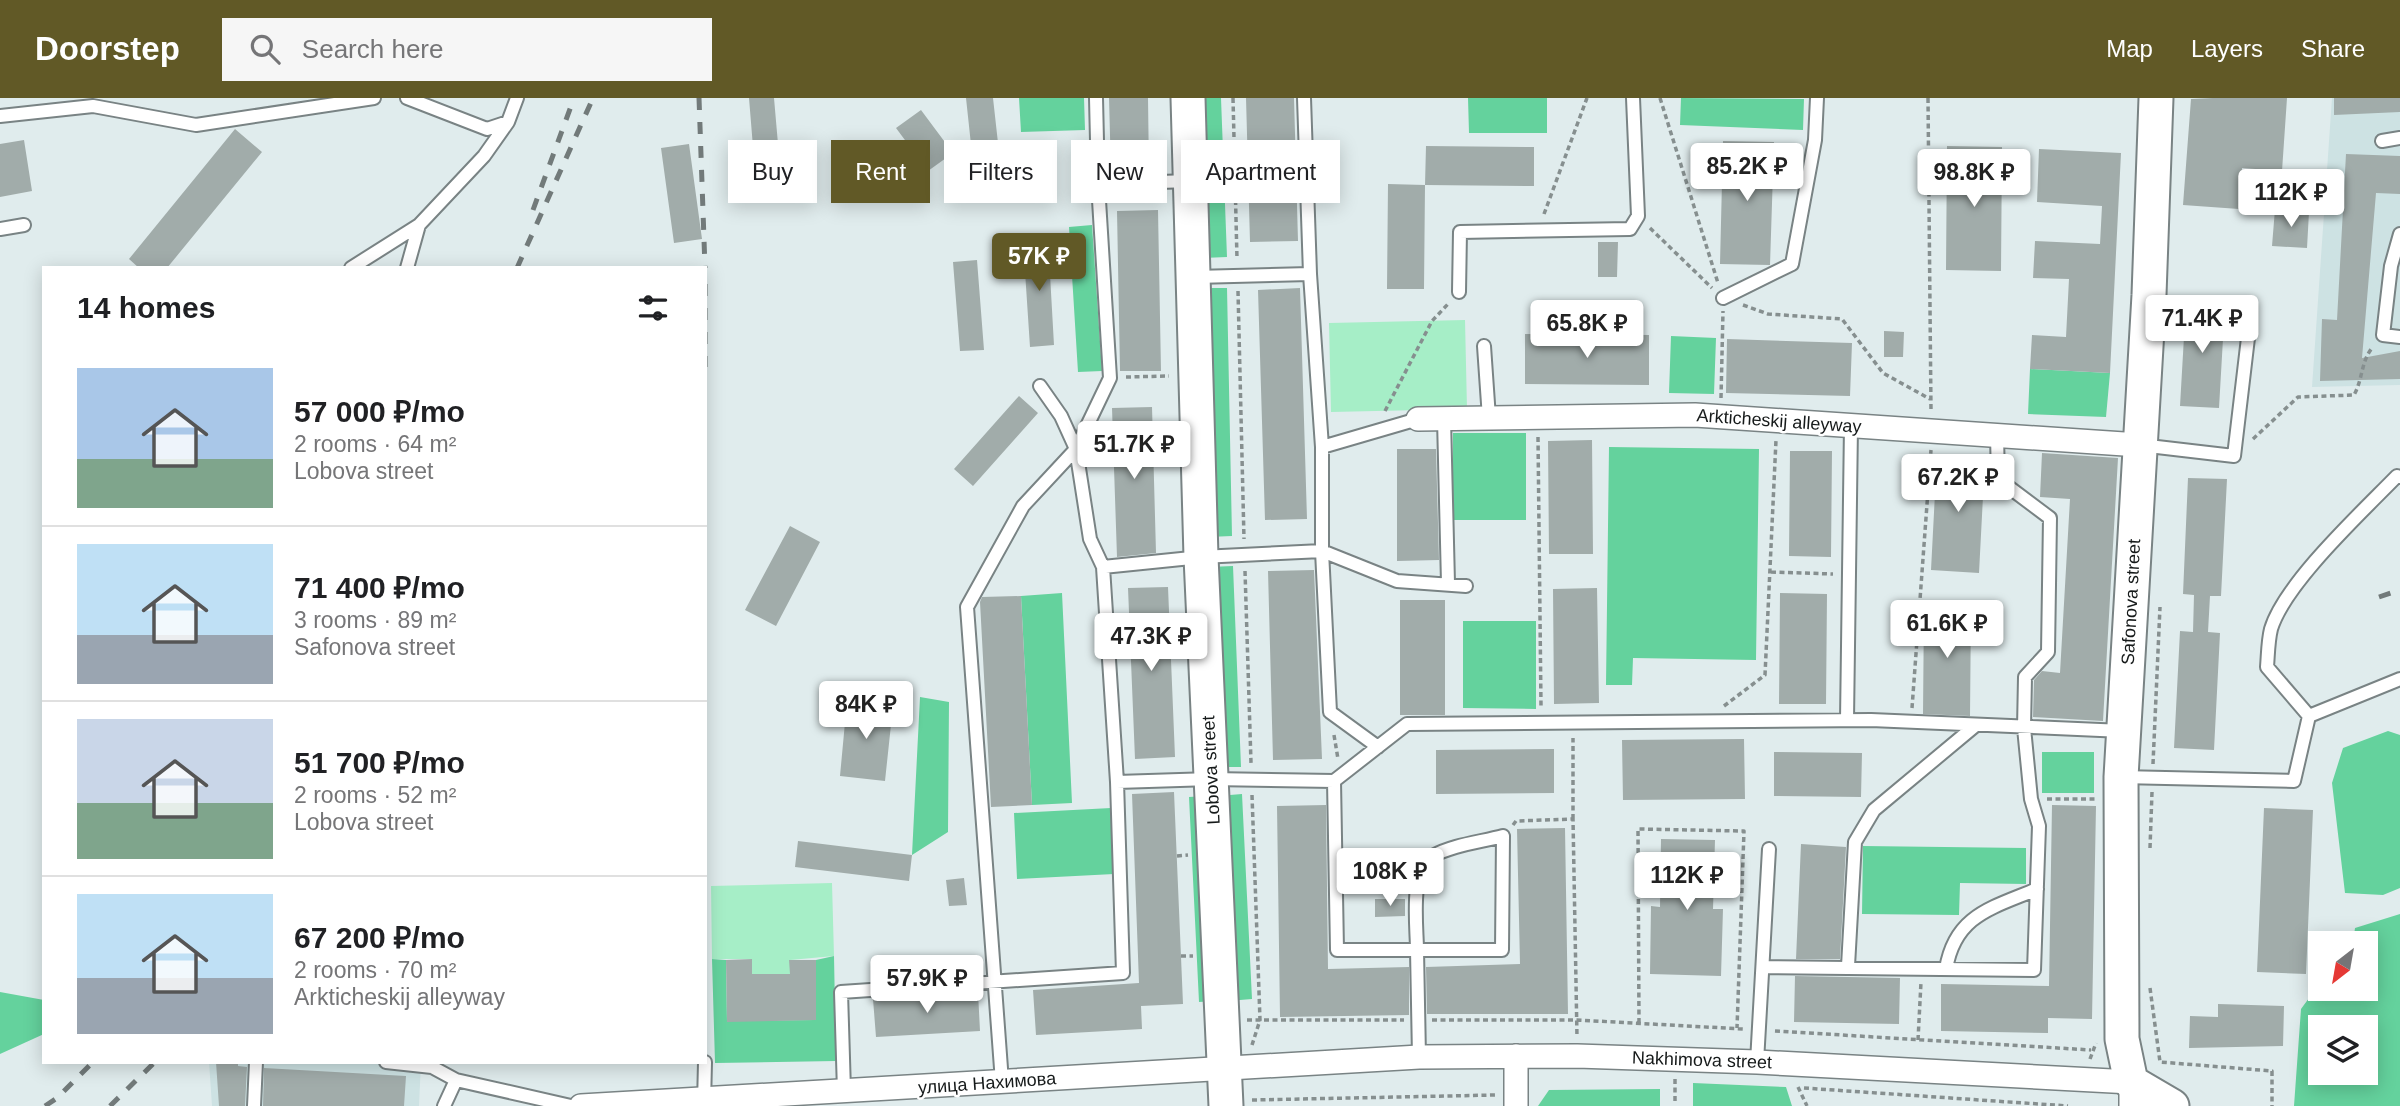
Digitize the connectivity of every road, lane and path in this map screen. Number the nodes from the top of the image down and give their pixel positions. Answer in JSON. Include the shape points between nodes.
{"nodes":[{"id":1,"x":374,"y":98,"type":"edge"},
{"id":2,"x":407,"y":98,"type":"edge"},
{"id":3,"x":517,"y":98,"type":"edge"},
{"id":4,"x":1096,"y":98,"type":"edge"},
{"id":5,"x":1188,"y":98,"type":"edge"},
{"id":6,"x":1233,"y":98,"type":"edge"},
{"id":7,"x":1304,"y":98,"type":"edge"},
{"id":8,"x":1587,"y":98,"type":"edge"},
{"id":9,"x":1633,"y":98,"type":"edge"},
{"id":10,"x":1660,"y":98,"type":"edge"},
{"id":11,"x":1817,"y":98,"type":"edge"},
{"id":12,"x":2156,"y":98,"type":"edge"},
{"id":13,"x":0,"y":116,"type":"edge"},
{"id":14,"x":508,"y":122,"type":"junction"},
{"id":15,"x":2400,"y":138,"type":"edge"},
{"id":16,"x":1097,"y":140,"type":"edge"},
{"id":17,"x":1190,"y":140,"type":"edge"},
{"id":18,"x":2382,"y":141,"type":"dead end"},
{"id":19,"x":1099,"y":203,"type":"edge"},
{"id":20,"x":1192,"y":203,"type":"edge"},
{"id":21,"x":1638,"y":216,"type":"junction"},
{"id":22,"x":24,"y":225,"type":"dead end"},
{"id":23,"x":419,"y":225,"type":"junction"},
{"id":24,"x":0,"y":229,"type":"edge"},
{"id":25,"x":1538,"y":231,"type":"junction"},
{"id":26,"x":2400,"y":234,"type":"edge"},
{"id":27,"x":1237,"y":249,"type":"dead end"},
{"id":28,"x":354,"y":266,"type":"edge"},
{"id":29,"x":408,"y":266,"type":"edge"},
{"id":30,"x":2395,"y":267,"type":"edge"},
{"id":31,"x":1310,"y":274,"type":"junction"},
{"id":32,"x":1237,"y":277,"type":"junction"},
{"id":33,"x":1194,"y":278,"type":"junction"},
{"id":34,"x":1460,"y":292,"type":"joint"},
{"id":35,"x":1723,"y":298,"type":"junction"},
{"id":36,"x":2250,"y":321,"type":"dead end"},
{"id":37,"x":2384,"y":335,"type":"junction"},
{"id":38,"x":2400,"y":337,"type":"edge"},
{"id":39,"x":1484,"y":345,"type":"dead end"},
{"id":40,"x":1169,"y":376,"type":"dead end"},
{"id":41,"x":1110,"y":378,"type":"junction"},
{"id":42,"x":1040,"y":386,"type":"dead end"},
{"id":43,"x":1930,"y":399,"type":"dead end"},
{"id":44,"x":1721,"y":417,"type":"junction"},
{"id":45,"x":1489,"y":418,"type":"junction"},
{"id":46,"x":1538,"y":418,"type":"junction"},
{"id":47,"x":1418,"y":419,"type":"joint"},
{"id":48,"x":1444,"y":419,"type":"junction"},
{"id":49,"x":1777,"y":421,"type":"junction"},
{"id":50,"x":1851,"y":426,"type":"junction"},
{"id":51,"x":1368,"y":434,"type":"junction"},
{"id":52,"x":1997,"y":435,"type":"junction"},
{"id":53,"x":2139,"y":445,"type":"junction"},
{"id":54,"x":1322,"y":447,"type":"junction"},
{"id":55,"x":1076,"y":449,"type":"junction"},
{"id":56,"x":2234,"y":456,"type":"junction"},
{"id":57,"x":2400,"y":477,"type":"edge"},
{"id":58,"x":1322,"y":551,"type":"junction"},
{"id":59,"x":1244,"y":555,"type":"junction"},
{"id":60,"x":1201,"y":557,"type":"junction"},
{"id":61,"x":1103,"y":568,"type":"junction"},
{"id":62,"x":1770,"y":572,"type":"junction"},
{"id":63,"x":1849,"y":575,"type":"junction"},
{"id":64,"x":1448,"y":583,"type":"junction"},
{"id":65,"x":1466,"y":586,"type":"dead end"},
{"id":66,"x":2160,"y":599,"type":"dead end"},
{"id":67,"x":2400,"y":679,"type":"edge"},
{"id":68,"x":1330,"y":712,"type":"junction"},
{"id":69,"x":2309,"y":716,"type":"junction"},
{"id":70,"x":1847,"y":720,"type":"junction"},
{"id":71,"x":1573,"y":722,"type":"junction"},
{"id":72,"x":1704,"y":722,"type":"junction"},
{"id":73,"x":1541,"y":723,"type":"junction"},
{"id":74,"x":1976,"y":725,"type":"junction"},
{"id":75,"x":2024,"y":728,"type":"junction"},
{"id":76,"x":2123,"y":731,"type":"junction"},
{"id":77,"x":1378,"y":747,"type":"junction"},
{"id":78,"x":1211,"y":779,"type":"junction"},
{"id":79,"x":1252,"y":779,"type":"junction"},
{"id":80,"x":1337,"y":779,"type":"junction"},
{"id":81,"x":1116,"y":782,"type":"junction"},
{"id":82,"x":2126,"y":784,"type":"junction"},
{"id":83,"x":2031,"y":799,"type":"junction"},
{"id":84,"x":1573,"y":820,"type":"junction"},
{"id":85,"x":1503,"y":836,"type":"junction"},
{"id":86,"x":1769,"y":849,"type":"dead end"},
{"id":87,"x":1188,"y":855,"type":"dead end"},
{"id":88,"x":1177,"y":856,"type":"dead end"},
{"id":89,"x":2150,"y":859,"type":"dead end"},
{"id":90,"x":1336,"y":881,"type":"junction"},
{"id":91,"x":1417,"y":882,"type":"junction"},
{"id":92,"x":2037,"y":889,"type":"junction"},
{"id":93,"x":1417,"y":950,"type":"junction"},
{"id":94,"x":1181,"y":956,"type":"dead end"},
{"id":95,"x":1193,"y":956,"type":"dead end"},
{"id":96,"x":1848,"y":966,"type":"junction"},
{"id":97,"x":1763,"y":967,"type":"junction"},
{"id":98,"x":1921,"y":968,"type":"junction"},
{"id":99,"x":1946,"y":969,"type":"junction"},
{"id":100,"x":997,"y":981,"type":"junction"},
{"id":101,"x":2150,"y":985,"type":"dead end"},
{"id":102,"x":1222,"y":1019,"type":"junction"},
{"id":103,"x":1260,"y":1020,"type":"junction"},
{"id":104,"x":1417,"y":1020,"type":"junction"},
{"id":105,"x":1577,"y":1020,"type":"junction"},
{"id":106,"x":1639,"y":1023,"type":"junction"},
{"id":107,"x":1737,"y":1029,"type":"junction"},
{"id":108,"x":1759,"y":1030,"type":"junction"},
{"id":109,"x":1918,"y":1040,"type":"junction"},
{"id":110,"x":2091,"y":1050,"type":"dead end"},
{"id":111,"x":1516,"y":1056,"type":"junction"},
{"id":112,"x":1577,"y":1056,"type":"junction"},
{"id":113,"x":1419,"y":1058,"type":"junction"},
{"id":114,"x":1757,"y":1062,"type":"junction"},
{"id":115,"x":256,"y":1064,"type":"edge"},
{"id":116,"x":705,"y":1064,"type":"edge"},
{"id":117,"x":430,"y":1065,"type":"edge"},
{"id":118,"x":1236,"y":1066,"type":"junction"},
{"id":119,"x":456,"y":1080,"type":"junction"},
{"id":120,"x":1002,"y":1082,"type":"junction"},
{"id":121,"x":1798,"y":1087,"type":"dead end"},
{"id":122,"x":844,"y":1091,"type":"junction"},
{"id":123,"x":2131,"y":1094,"type":"edge"},
{"id":124,"x":889,"y":1098,"type":"edge"},
{"id":125,"x":1516,"y":1100,"type":"edge"},
{"id":126,"x":704,"y":1102,"type":"edge"},
{"id":127,"x":1226,"y":1103,"type":"edge"},
{"id":128,"x":254,"y":1106,"type":"edge"},
{"id":129,"x":444,"y":1106,"type":"edge"},
{"id":130,"x":571,"y":1106,"type":"edge"},
{"id":131,"x":581,"y":1106,"type":"edge"},
{"id":132,"x":1807,"y":1106,"type":"edge"},
{"id":133,"x":2172,"y":1106,"type":"edge"},
{"id":134,"x":2272,"y":1106,"type":"edge"}],
"edges":[{"from":1,"to":13,"type":"lane","via":[[196,125],[93,106]]},
{"from":2,"to":14,"type":"lane","via":[[487,129]]},
{"from":3,"to":14,"type":"lane"},
{"from":4,"to":16,"type":"lane"},
{"from":5,"to":17,"type":"street","name":"Lobova street"},
{"from":6,"to":27,"type":"path"},
{"from":7,"to":31,"type":"lane"},
{"from":8,"to":25,"type":"path"},
{"from":9,"to":21,"type":"lane"},
{"from":10,"to":35,"type":"path"},
{"from":11,"to":35,"type":"lane","via":[[1815,140],[1792,264]]},
{"from":12,"to":53,"type":"street","name":"Safonova street"},
{"from":14,"to":23,"type":"lane","via":[[484,156]]},
{"from":15,"to":18,"type":"lane"},
{"from":19,"to":41,"type":"lane"},
{"from":20,"to":33,"type":"street","name":"Lobova street"},
{"from":21,"to":25,"type":"lane","via":[[1630,229]]},
{"from":21,"to":35,"type":"path"},
{"from":22,"to":24,"type":"lane"},
{"from":23,"to":28,"type":"lane"},
{"from":23,"to":29,"type":"lane"},
{"from":25,"to":34,"type":"lane","via":[[1460,232]]},
{"from":26,"to":30,"type":"lane"},
{"from":30,"to":37,"type":"lane"},
{"from":31,"to":32,"type":"lane"},
{"from":31,"to":54,"type":"lane"},
{"from":32,"to":33,"type":"lane"},
{"from":32,"to":59,"type":"path"},
{"from":33,"to":60,"type":"street","name":"Lobova street"},
{"from":34,"to":51,"type":"path","via":[[1432,321]]},
{"from":35,"to":43,"type":"path","via":[[1768,314],[1842,319],[1883,373]]},
{"from":35,"to":44,"type":"path"},
{"from":36,"to":56,"type":"lane"},
{"from":37,"to":38,"type":"lane"},
{"from":37,"to":56,"type":"path","via":[[2366,354],[2354,395],[2298,397]]},
{"from":39,"to":45,"type":"lane"},
{"from":40,"to":41,"type":"path"},
{"from":41,"to":55,"type":"lane"},
{"from":42,"to":55,"type":"lane"},
{"from":44,"to":46,"type":"street","name":"Arkticheskij alleyway"},
{"from":44,"to":49,"type":"street","name":"Arkticheskij alleyway"},
{"from":45,"to":46,"type":"street","name":"Arkticheskij alleyway"},
{"from":45,"to":48,"type":"street","name":"Arkticheskij alleyway"},
{"from":46,"to":73,"type":"path"},
{"from":47,"to":48,"type":"street","name":"Arkticheskij alleyway"},
{"from":47,"to":51,"type":"lane"},
{"from":48,"to":64,"type":"lane"},
{"from":49,"to":50,"type":"street","name":"Arkticheskij alleyway"},
{"from":49,"to":62,"type":"path"},
{"from":50,"to":52,"type":"street","name":"Arkticheskij alleyway"},
{"from":50,"to":63,"type":"lane"},
{"from":51,"to":54,"type":"lane"},
{"from":52,"to":53,"type":"street","name":"Arkticheskij alleyway"},
{"from":52,"to":75,"type":"lane","via":[[1998,479],[2050,518],[2048,652],[2025,677]]},
{"from":53,"to":56,"type":"lane"},
{"from":53,"to":76,"type":"street","name":"Safonova street"},
{"from":54,"to":58,"type":"lane"},
{"from":55,"to":61,"type":"lane","via":[[1090,539]]},
{"from":55,"to":100,"type":"lane","via":[[1023,506],[967,607]]},
{"from":57,"to":69,"type":"lane","via":[[2297,584],[2272,628],[2267,667]]},
{"from":58,"to":59,"type":"lane"},
{"from":58,"to":64,"type":"lane","via":[[1397,581]]},
{"from":58,"to":68,"type":"lane"},
{"from":59,"to":60,"type":"lane"},
{"from":59,"to":79,"type":"path"},
{"from":60,"to":61,"type":"lane"},
{"from":60,"to":78,"type":"street","name":"Lobova street"},
{"from":61,"to":81,"type":"lane"},
{"from":62,"to":63,"type":"path"},
{"from":62,"to":72,"type":"path","via":[[1765,675]]},
{"from":63,"to":70,"type":"lane"},
{"from":64,"to":65,"type":"lane"},
{"from":66,"to":82,"type":"path"},
{"from":67,"to":69,"type":"lane"},
{"from":68,"to":77,"type":"lane"},
{"from":68,"to":80,"type":"path"},
{"from":69,"to":82,"type":"lane","via":[[2294,781]]},
{"from":70,"to":72,"type":"lane"},
{"from":70,"to":74,"type":"lane"},
{"from":71,"to":72,"type":"lane"},
{"from":71,"to":73,"type":"lane"},
{"from":71,"to":84,"type":"path"},
{"from":73,"to":77,"type":"lane","via":[[1407,724]]},
{"from":74,"to":75,"type":"lane"},
{"from":74,"to":96,"type":"lane","via":[[1874,810],[1855,842]]},
{"from":75,"to":76,"type":"lane"},
{"from":75,"to":83,"type":"lane"},
{"from":76,"to":82,"type":"street","name":"Safonova street"},
{"from":77,"to":80,"type":"lane"},
{"from":78,"to":79,"type":"lane"},
{"from":78,"to":81,"type":"lane"},
{"from":78,"to":102,"type":"street","name":"Lobova street"},
{"from":79,"to":80,"type":"lane"},
{"from":79,"to":103,"type":"path"},
{"from":80,"to":90,"type":"lane"},
{"from":81,"to":100,"type":"lane","via":[[1123,973]]},
{"from":82,"to":83,"type":"path"},
{"from":82,"to":89,"type":"path"},
{"from":82,"to":123,"type":"street","name":"Safonova street","via":[[2122,1039]]},
{"from":83,"to":92,"type":"lane","via":[[2039,825]]},
{"from":84,"to":85,"type":"path","via":[[1516,821]]},
{"from":84,"to":105,"type":"path"},
{"from":85,"to":91,"type":"lane","via":[[1432,856]]},
{"from":85,"to":93,"type":"lane","via":[[1502,950]]},
{"from":86,"to":97,"type":"lane"},
{"from":87,"to":88,"type":"path"},
{"from":90,"to":91,"type":"lane"},
{"from":90,"to":93,"type":"lane","via":[[1337,950]]},
{"from":91,"to":93,"type":"lane"},
{"from":92,"to":99,"type":"lane","via":[[1972,917],[1950,948]]},
{"from":92,"to":99,"type":"lane","via":[[2034,970]]},
{"from":93,"to":104,"type":"lane"},
{"from":94,"to":95,"type":"path"},
{"from":96,"to":97,"type":"lane"},
{"from":96,"to":98,"type":"lane"},
{"from":97,"to":108,"type":"lane"},
{"from":98,"to":99,"type":"lane"},
{"from":98,"to":109,"type":"path"},
{"from":100,"to":120,"type":"lane"},
{"from":100,"to":122,"type":"lane","via":[[841,992]]},
{"from":101,"to":134,"type":"path","via":[[2160,1062],[2272,1071]]},
{"from":102,"to":103,"type":"path"},
{"from":102,"to":118,"type":"street","name":"Lobova street"},
{"from":103,"to":104,"type":"path"},
{"from":103,"to":118,"type":"path"},
{"from":104,"to":105,"type":"path"},
{"from":104,"to":113,"type":"lane"},
{"from":105,"to":106,"type":"path"},
{"from":105,"to":112,"type":"path"},
{"from":106,"to":107,"type":"path"},
{"from":106,"to":107,"type":"path","via":[[1638,829],[1744,831]]},
{"from":107,"to":108,"type":"path"},
{"from":108,"to":109,"type":"path"},
{"from":108,"to":114,"type":"lane"},
{"from":109,"to":110,"type":"path"},
{"from":111,"to":112,"type":"street","name":"Nakhimova street"},
{"from":111,"to":113,"type":"street","name":"Nakhimova street"},
{"from":111,"to":125,"type":"street"},
{"from":112,"to":114,"type":"street","name":"Nakhimova street"},
{"from":113,"to":118,"type":"street","name":"Nakhimova street"},
{"from":114,"to":123,"type":"street","name":"Nakhimova street"},
{"from":115,"to":128,"type":"lane"},
{"from":116,"to":126,"type":"lane"},
{"from":117,"to":119,"type":"lane"},
{"from":118,"to":120,"type":"street","name":"улица Нахимова"},
{"from":118,"to":127,"type":"street","name":"Lobova street"},
{"from":119,"to":129,"type":"lane"},
{"from":119,"to":130,"type":"lane"},
{"from":120,"to":124,"type":"street","name":"улица Нахимова"},
{"from":121,"to":132,"type":"path"},
{"from":122,"to":124,"type":"street","name":"улица Нахимова"},
{"from":122,"to":126,"type":"street","name":"улица Нахимова"},
{"from":123,"to":133,"type":"street","name":"Nakhimova street"},
{"from":125,"to":127,"type":"path"},
{"from":126,"to":131,"type":"street","name":"улица Нахимова"}]}
